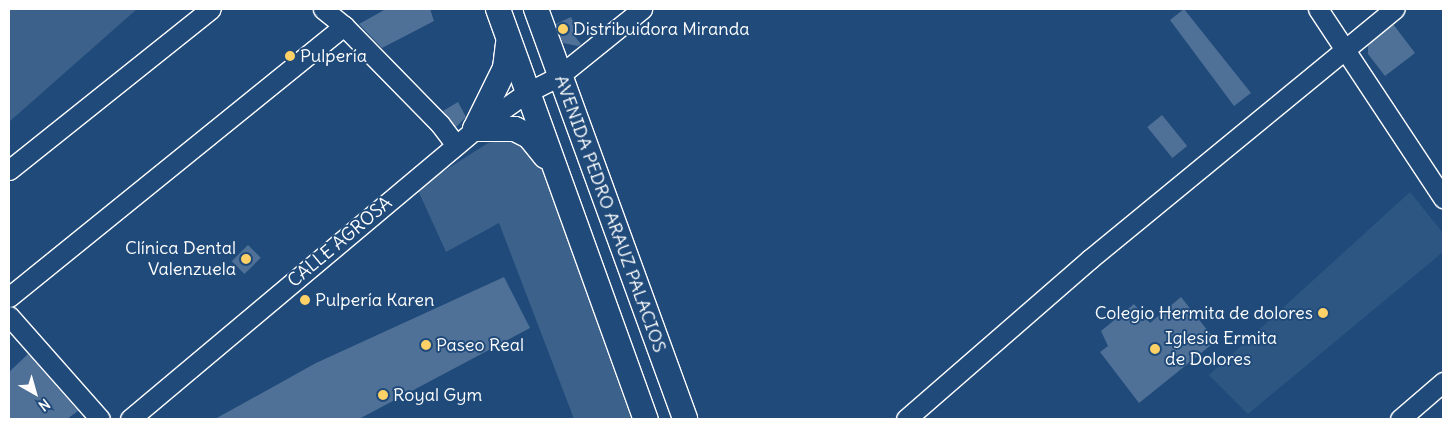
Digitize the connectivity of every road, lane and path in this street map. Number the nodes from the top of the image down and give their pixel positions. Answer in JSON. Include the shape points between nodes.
{"nodes":[{"id":1,"x":211,"y":9,"type":"edge"},
{"id":2,"x":324,"y":9,"type":"edge"},
{"id":3,"x":498,"y":9,"type":"edge"},
{"id":4,"x":536,"y":9,"type":"edge"},
{"id":5,"x":642,"y":9,"type":"edge"},
{"id":6,"x":1318,"y":9,"type":"edge"},
{"id":7,"x":1394,"y":9,"type":"edge"},
{"id":8,"x":344,"y":26,"type":"junction"},
{"id":9,"x":508,"y":39,"type":"junction"},
{"id":10,"x":1345,"y":50,"type":"junction"},
{"id":11,"x":559,"y":76,"type":"junction"},
{"id":12,"x":526,"y":93,"type":"junction"},
{"id":13,"x":475,"y":129,"type":"junction"},
{"id":14,"x":456,"y":145,"type":"junction"},
{"id":15,"x":554,"y":168,"type":"junction"},
{"id":16,"x":9,"y":170,"type":"edge"},
{"id":17,"x":1443,"y":198,"type":"edge"},
{"id":18,"x":9,"y":297,"type":"edge"},
{"id":19,"x":9,"y":316,"type":"edge"},
{"id":20,"x":1443,"y":382,"type":"edge"},
{"id":21,"x":100,"y":419,"type":"edge"},
{"id":22,"x":130,"y":419,"type":"edge"},
{"id":23,"x":646,"y":419,"type":"edge"},
{"id":24,"x":685,"y":419,"type":"edge"},
{"id":25,"x":906,"y":419,"type":"edge"},
{"id":26,"x":1400,"y":419,"type":"edge"}],
"edges":[{"from":1,"to":16,"type":"street"},
{"from":2,"to":8,"type":"street"},
{"from":3,"to":9,"type":"street","name":"AVENIDA PEDRO ARAUZ PALACIOS"},
{"from":4,"to":11,"type":"street","name":"AVENIDA PEDRO ARAUZ PALACIOS"},
{"from":5,"to":11,"type":"street","name":"CALLE AGROSA"},
{"from":6,"to":10,"type":"street"},
{"from":7,"to":10,"type":"street"},
{"from":8,"to":14,"type":"street","via":[[440,124]]},
{"from":8,"to":18,"type":"street"},
{"from":9,"to":12,"type":"street","name":"AVENIDA PEDRO ARAUZ PALACIOS"},
{"from":9,"to":13,"type":"street","via":[[505,68]]},
{"from":10,"to":17,"type":"street"},
{"from":10,"to":25,"type":"street","via":[[1090,259]]},
{"from":11,"to":12,"type":"street","name":"CALLE AGROSA"},
{"from":11,"to":24,"type":"street","name":"AVENIDA PEDRO ARAUZ PALACIOS"},
{"from":12,"to":13,"type":"street","name":"CALLE AGROSA"},
{"from":12,"to":15,"type":"street","name":"AVENIDA PEDRO ARAUZ PALACIOS"},
{"from":13,"to":14,"type":"street","name":"CALLE AGROSA"},
{"from":13,"to":15,"type":"street","via":[[515,129],[529,136]]},
{"from":14,"to":22,"type":"street","name":"CALLE AGROSA"},
{"from":15,"to":23,"type":"street","name":"AVENIDA PEDRO ARAUZ PALACIOS"},
{"from":19,"to":21,"type":"street"},
{"from":20,"to":26,"type":"street"}]}
